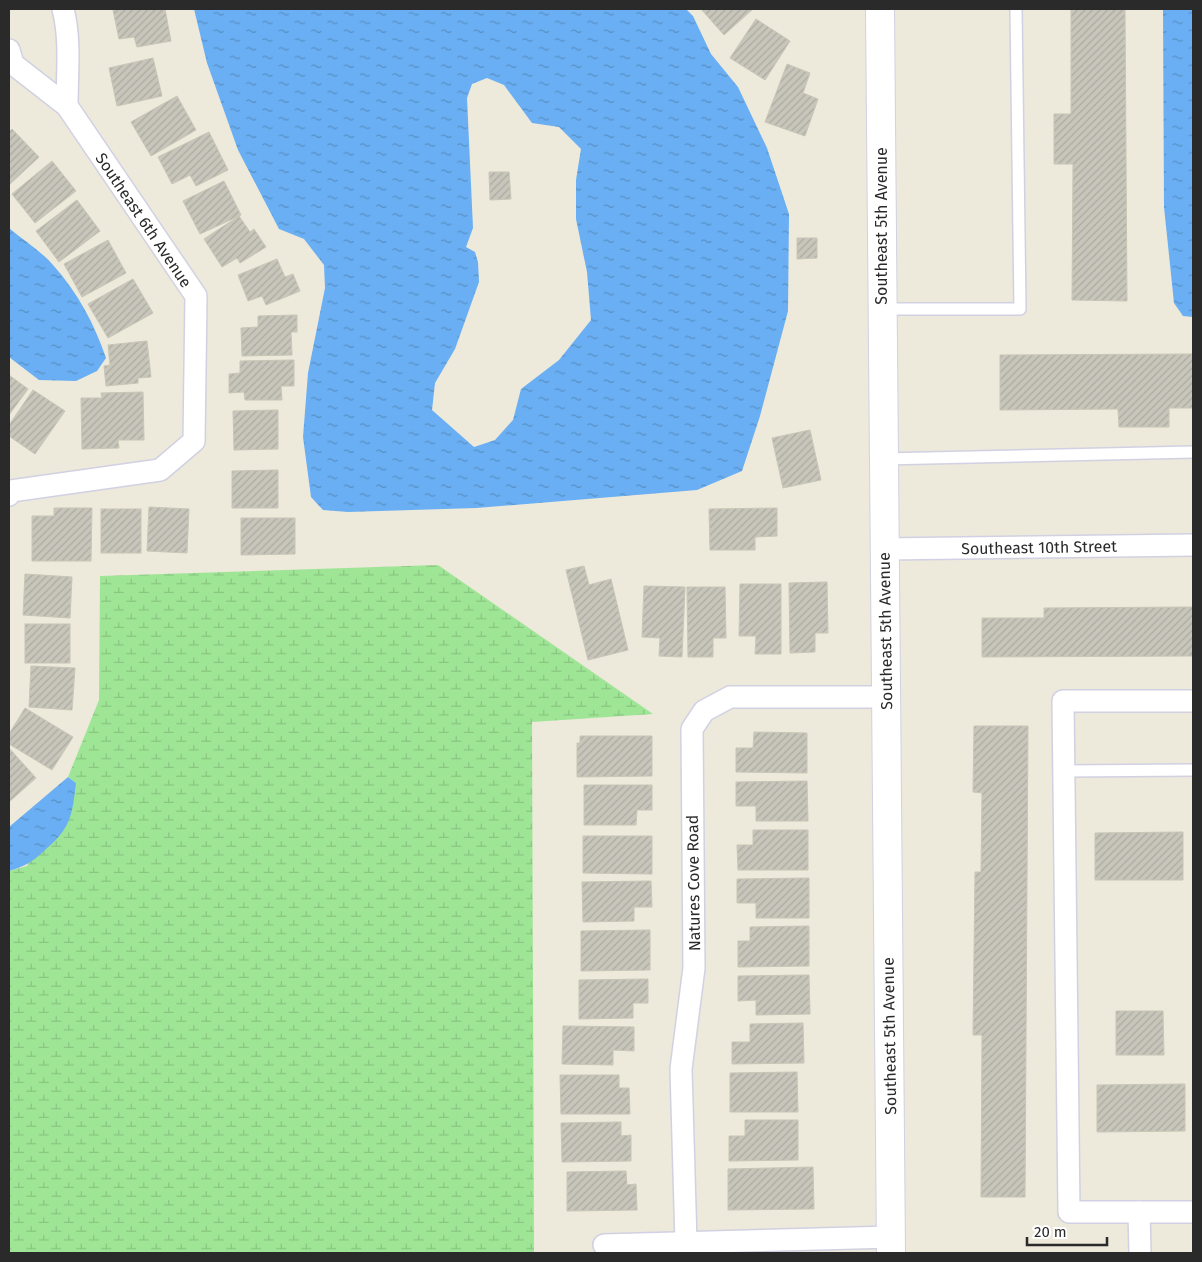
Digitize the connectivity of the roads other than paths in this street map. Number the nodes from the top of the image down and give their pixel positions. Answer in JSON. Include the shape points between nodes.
{"nodes":[{"id":1,"x":63,"y":9,"type":"edge"},
{"id":2,"x":880,"y":9,"type":"edge"},
{"id":3,"x":1016,"y":9,"type":"edge"},
{"id":4,"x":9,"y":50,"type":"edge"},
{"id":5,"x":67,"y":106,"type":"junction"},
{"id":6,"x":882,"y":309,"type":"junction"},
{"id":7,"x":1193,"y":452,"type":"edge"},
{"id":8,"x":883,"y":459,"type":"junction"},
{"id":9,"x":10,"y":492,"type":"edge"},
{"id":10,"x":1193,"y":545,"type":"edge"},
{"id":11,"x":884,"y":549,"type":"junction"},
{"id":12,"x":886,"y":697,"type":"junction"},
{"id":13,"x":1193,"y":701,"type":"edge"},
{"id":14,"x":1193,"y":770,"type":"edge"},
{"id":15,"x":1064,"y":771,"type":"junction"},
{"id":16,"x":1139,"y":1212,"type":"junction"},
{"id":17,"x":1193,"y":1212,"type":"edge"},
{"id":18,"x":686,"y":1242,"type":"junction"},
{"id":19,"x":604,"y":1245,"type":"dead end"},
{"id":20,"x":891,"y":1245,"type":"edge"},
{"id":21,"x":1140,"y":1253,"type":"edge"}],
"edges":[{"from":1,"to":5,"type":"street","via":[[67,24]]},
{"from":2,"to":6,"type":"street","name":"Southeast 5th Avenue"},
{"from":3,"to":6,"type":"lane","via":[[1020,309]]},
{"from":4,"to":5,"type":"street","name":"Southeast 6th Avenue","via":[[13,64]]},
{"from":5,"to":9,"type":"street","name":"Southeast 6th Avenue","via":[[196,296],[194,441],[160,470]]},
{"from":6,"to":8,"type":"street","name":"Southeast 5th Avenue"},
{"from":7,"to":8,"type":"lane"},
{"from":8,"to":11,"type":"street","name":"Southeast 5th Avenue"},
{"from":10,"to":11,"type":"street","name":"Southeast 10th Street"},
{"from":11,"to":12,"type":"street","name":"Southeast 5th Avenue"},
{"from":12,"to":18,"type":"street","name":"Natures Cove Road","via":[[730,697],[704,711],[692,728],[694,968],[681,1070]]},
{"from":12,"to":20,"type":"street","name":"Southeast 5th Avenue"},
{"from":13,"to":15,"type":"street","via":[[1063,701]]},
{"from":14,"to":15,"type":"lane"},
{"from":15,"to":16,"type":"street","via":[[1069,1212]]},
{"from":16,"to":17,"type":"street"},
{"from":16,"to":21,"type":"street"},
{"from":18,"to":19,"type":"street"},
{"from":18,"to":20,"type":"street"}]}
